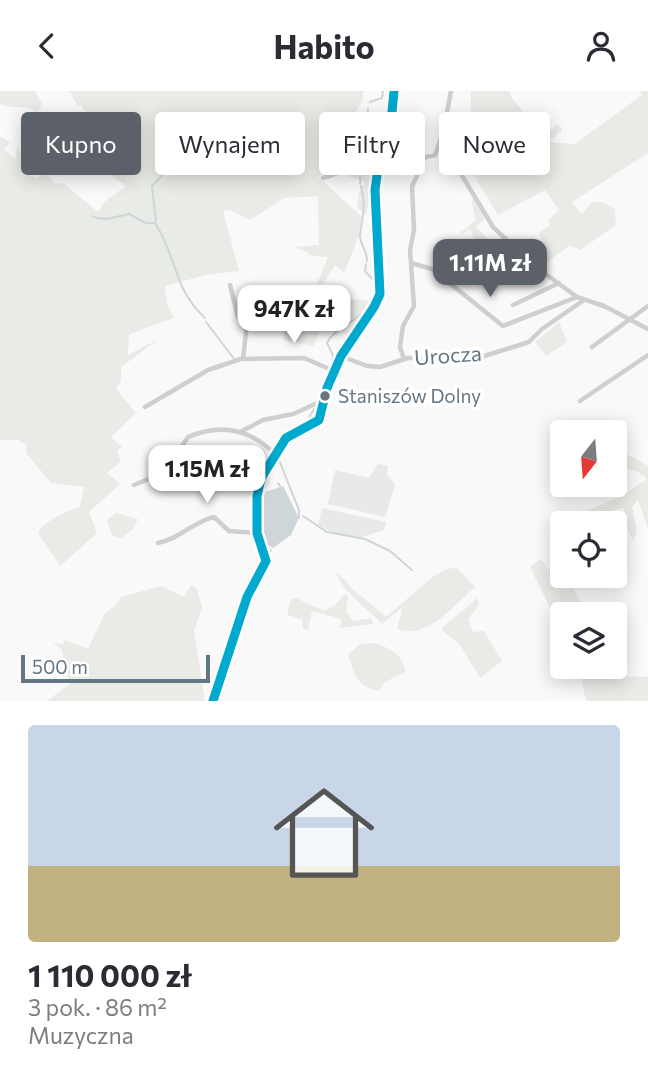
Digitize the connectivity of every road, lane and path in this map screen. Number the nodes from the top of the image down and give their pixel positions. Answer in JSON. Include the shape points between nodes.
{"nodes":[{"id":1,"x":394,"y":91,"type":"edge"},
{"id":2,"x":451,"y":91,"type":"edge"},
{"id":3,"x":392,"y":112,"type":"edge"},
{"id":4,"x":448,"y":112,"type":"edge"},
{"id":5,"x":439,"y":145,"type":"edge"},
{"id":6,"x":332,"y":175,"type":"edge"},
{"id":7,"x":377,"y":175,"type":"edge"},
{"id":8,"x":460,"y":175,"type":"edge"},
{"id":9,"x":323,"y":178,"type":"dead end"},
{"id":10,"x":411,"y":263,"type":"junction"},
{"id":11,"x":559,"y":283,"type":"junction"},
{"id":12,"x":230,"y":285,"type":"dead end"},
{"id":13,"x":324,"y":295,"type":"dead end"},
{"id":14,"x":577,"y":297,"type":"junction"},
{"id":15,"x":584,"y":300,"type":"junction"},
{"id":16,"x":513,"y":305,"type":"dead end"},
{"id":17,"x":648,"y":306,"type":"edge"},
{"id":18,"x":248,"y":317,"type":"junction"},
{"id":19,"x":631,"y":320,"type":"junction"},
{"id":20,"x":648,"y":329,"type":"edge"},
{"id":21,"x":592,"y":347,"type":"dead end"},
{"id":22,"x":648,"y":355,"type":"edge"},
{"id":23,"x":341,"y":356,"type":"junction"},
{"id":24,"x":243,"y":359,"type":"junction"},
{"id":25,"x":404,"y":359,"type":"junction"},
{"id":26,"x":334,"y":371,"type":"junction"},
{"id":27,"x":324,"y":400,"type":"junction"},
{"id":28,"x":580,"y":401,"type":"dead end"},
{"id":29,"x":145,"y":407,"type":"dead end"},
{"id":30,"x":242,"y":431,"type":"junction"},
{"id":31,"x":275,"y":454,"type":"junction"},
{"id":32,"x":134,"y":485,"type":"dead end"},
{"id":33,"x":257,"y":533,"type":"junction"},
{"id":34,"x":158,"y":543,"type":"dead end"},
{"id":35,"x":213,"y":701,"type":"edge"}],
"edges":[{"from":1,"to":3,"type":"street"},
{"from":2,"to":4,"type":"street"},
{"from":5,"to":10,"type":"street","via":[[436,153],[414,160],[418,174],[412,186],[415,228]]},
{"from":6,"to":9,"type":"street"},
{"from":7,"to":23,"type":"street","via":[[380,294]]},
{"from":8,"to":11,"type":"street","via":[[491,224]]},
{"from":10,"to":14,"type":"street","via":[[432,269],[503,326]]},
{"from":10,"to":25,"type":"street","via":[[414,306],[400,345]]},
{"from":11,"to":14,"type":"street"},
{"from":11,"to":16,"type":"street"},
{"from":12,"to":18,"type":"street","via":[[240,317]]},
{"from":13,"to":18,"type":"street","via":[[300,315]]},
{"from":14,"to":15,"type":"street"},
{"from":15,"to":19,"type":"street"},
{"from":15,"to":25,"type":"street","name":"Urocza","via":[[524,345],[478,358]]},
{"from":17,"to":19,"type":"street"},
{"from":18,"to":24,"type":"street"},
{"from":19,"to":20,"type":"street"},
{"from":19,"to":21,"type":"street"},
{"from":22,"to":28,"type":"street"},
{"from":23,"to":25,"type":"street","name":"Urocza","via":[[373,367]]},
{"from":23,"to":26,"type":"street"},
{"from":24,"to":26,"type":"street","via":[[304,358]]},
{"from":24,"to":29,"type":"street","via":[[208,370]]},
{"from":26,"to":27,"type":"street"},
{"from":27,"to":30,"type":"street"},
{"from":27,"to":31,"type":"street","via":[[318,422],[286,438]]},
{"from":30,"to":31,"type":"street"},
{"from":30,"to":32,"type":"street","via":[[222,428],[188,437],[166,472]]},
{"from":31,"to":33,"type":"street","via":[[258,488]]},
{"from":33,"to":34,"type":"street","via":[[229,531],[214,517]]},
{"from":33,"to":35,"type":"street","via":[[266,561],[247,597]]}]}
